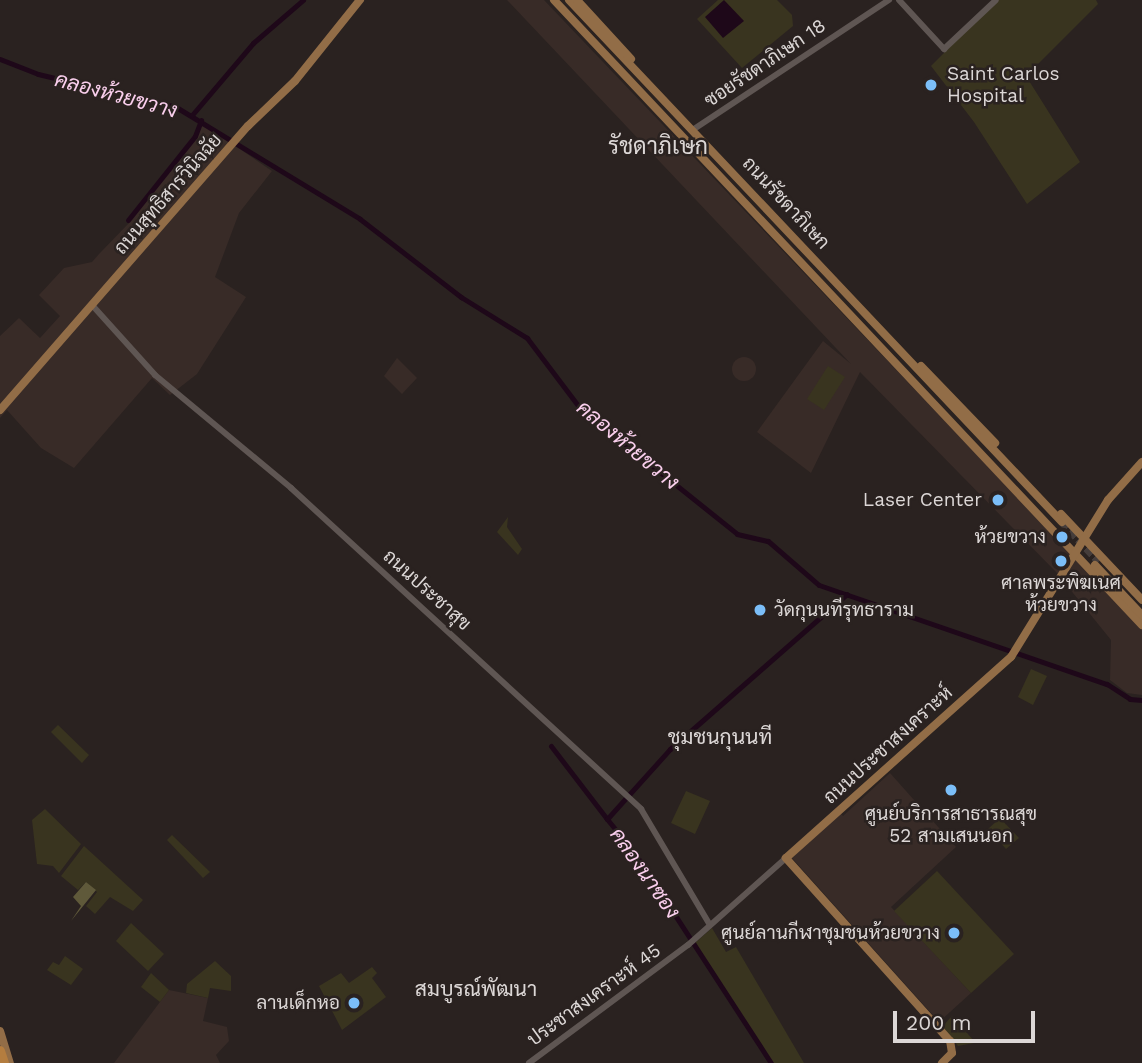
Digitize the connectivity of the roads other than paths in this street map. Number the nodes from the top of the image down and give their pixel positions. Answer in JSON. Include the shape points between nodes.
{"nodes":[{"id":1,"x":359,"y":0,"type":"edge"},
{"id":2,"x":554,"y":0,"type":"edge"},
{"id":3,"x":562,"y":0,"type":"edge"},
{"id":4,"x":569,"y":0,"type":"edge"},
{"id":5,"x":577,"y":0,"type":"edge"},
{"id":6,"x":888,"y":0,"type":"edge"},
{"id":7,"x":899,"y":0,"type":"edge"},
{"id":8,"x":996,"y":0,"type":"edge"},
{"id":9,"x":641,"y":73,"type":"junction"},
{"id":10,"x":634,"y":82,"type":"junction"},
{"id":11,"x":694,"y":129,"type":"junction"},
{"id":12,"x":92,"y":305,"type":"junction"},
{"id":13,"x":0,"y":410,"type":"edge"},
{"id":14,"x":1142,"y":462,"type":"edge"},
{"id":15,"x":1093,"y":524,"type":"junction"},
{"id":16,"x":1060,"y":525,"type":"junction"},
{"id":17,"x":1084,"y":540,"type":"junction"},
{"id":18,"x":1076,"y":554,"type":"junction"},
{"id":19,"x":1096,"y":563,"type":"junction"},
{"id":20,"x":1068,"y":567,"type":"junction"},
{"id":21,"x":1142,"y":600,"type":"edge"},
{"id":22,"x":1142,"y":608,"type":"edge"},
{"id":23,"x":1142,"y":615,"type":"edge"},
{"id":24,"x":1142,"y":625,"type":"edge"},
{"id":25,"x":786,"y":858,"type":"junction"},
{"id":26,"x":710,"y":925,"type":"junction"},
{"id":27,"x":0,"y":1031,"type":"edge"},
{"id":28,"x":0,"y":1051,"type":"edge"},
{"id":29,"x":4,"y":1063,"type":"edge"},
{"id":30,"x":10,"y":1063,"type":"edge"},
{"id":31,"x":529,"y":1063,"type":"edge"},
{"id":32,"x":942,"y":1063,"type":"edge"}],
"edges":[{"from":1,"to":12,"type":"main road","name":"ถนนสุทธิสารวินิจฉัย","via":[[295,81],[235,141]]},
{"from":2,"to":10,"type":"main road","name":"ถนนรัชดาภิเษก"},
{"from":3,"to":10,"type":"main road","name":"ถนนรัชดาภิเษก"},
{"from":4,"to":9,"type":"main road","name":"ถนนรัชดาภิเษก"},
{"from":5,"to":9,"type":"main road","name":"ถนนรัชดาภิเษก"},
{"from":6,"to":11,"type":"street","name":"ซอยรัชดาภิเษก 18"},
{"from":7,"to":8,"type":"street","via":[[944,49]]},
{"from":9,"to":11,"type":"main road","name":"ถนนรัชดาภิเษก"},
{"from":10,"to":16,"type":"main road","name":"ถนนรัชดาภิเษก","via":[[896,360]]},
{"from":11,"to":16,"type":"main road","name":"ถนนรัชดาภิเษก"},
{"from":12,"to":13,"type":"main road","name":"ถนนสุทธิสารวินิจฉัย"},
{"from":12,"to":26,"type":"street","name":"ถนนประชาสุข","via":[[155,375],[296,492],[628,796],[646,815]]},
{"from":14,"to":15,"type":"main road","name":"ถนนประชาสงเคราะห์","via":[[1114,491]]},
{"from":15,"to":16,"type":"main road"},
{"from":15,"to":17,"type":"main road","name":"ถนนประชาสงเคราะห์"},
{"from":16,"to":17,"type":"main road","name":"ถนนรัชดาภิเษก"},
{"from":16,"to":18,"type":"main road","name":"ถนนรัชดาภิเษก"},
{"from":17,"to":18,"type":"main road","name":"ถนนประชาสงเคราะห์"},
{"from":17,"to":19,"type":"main road","name":"ถนนรัชดาภิเษก"},
{"from":18,"to":19,"type":"main road","name":"ถนนรัชดาภิเษก"},
{"from":18,"to":20,"type":"main road","name":"ถนนประชาสงเคราะห์"},
{"from":19,"to":20,"type":"main road"},
{"from":19,"to":21,"type":"main road","name":"ถนนรัชดาภิเษก"},
{"from":19,"to":22,"type":"main road","name":"ถนนรัชดาภิเษก"},
{"from":19,"to":23,"type":"main road","name":"ถนนรัชดาภิเษก"},
{"from":19,"to":24,"type":"main road","name":"ถนนรัชดาภิเษก"},
{"from":20,"to":25,"type":"main road","name":"ถนนประชาสงเคราะห์","via":[[1011,657]]},
{"from":25,"to":26,"type":"street","name":"ถนนประชาสงเคราะห์"},
{"from":25,"to":32,"type":"main road","via":[[947,1037],[953,1049]]},
{"from":26,"to":31,"type":"street","name":"ประชาสงเคราะห์ 45"},
{"from":27,"to":30,"type":"main road"},
{"from":28,"to":29,"type":"highway"}]}
